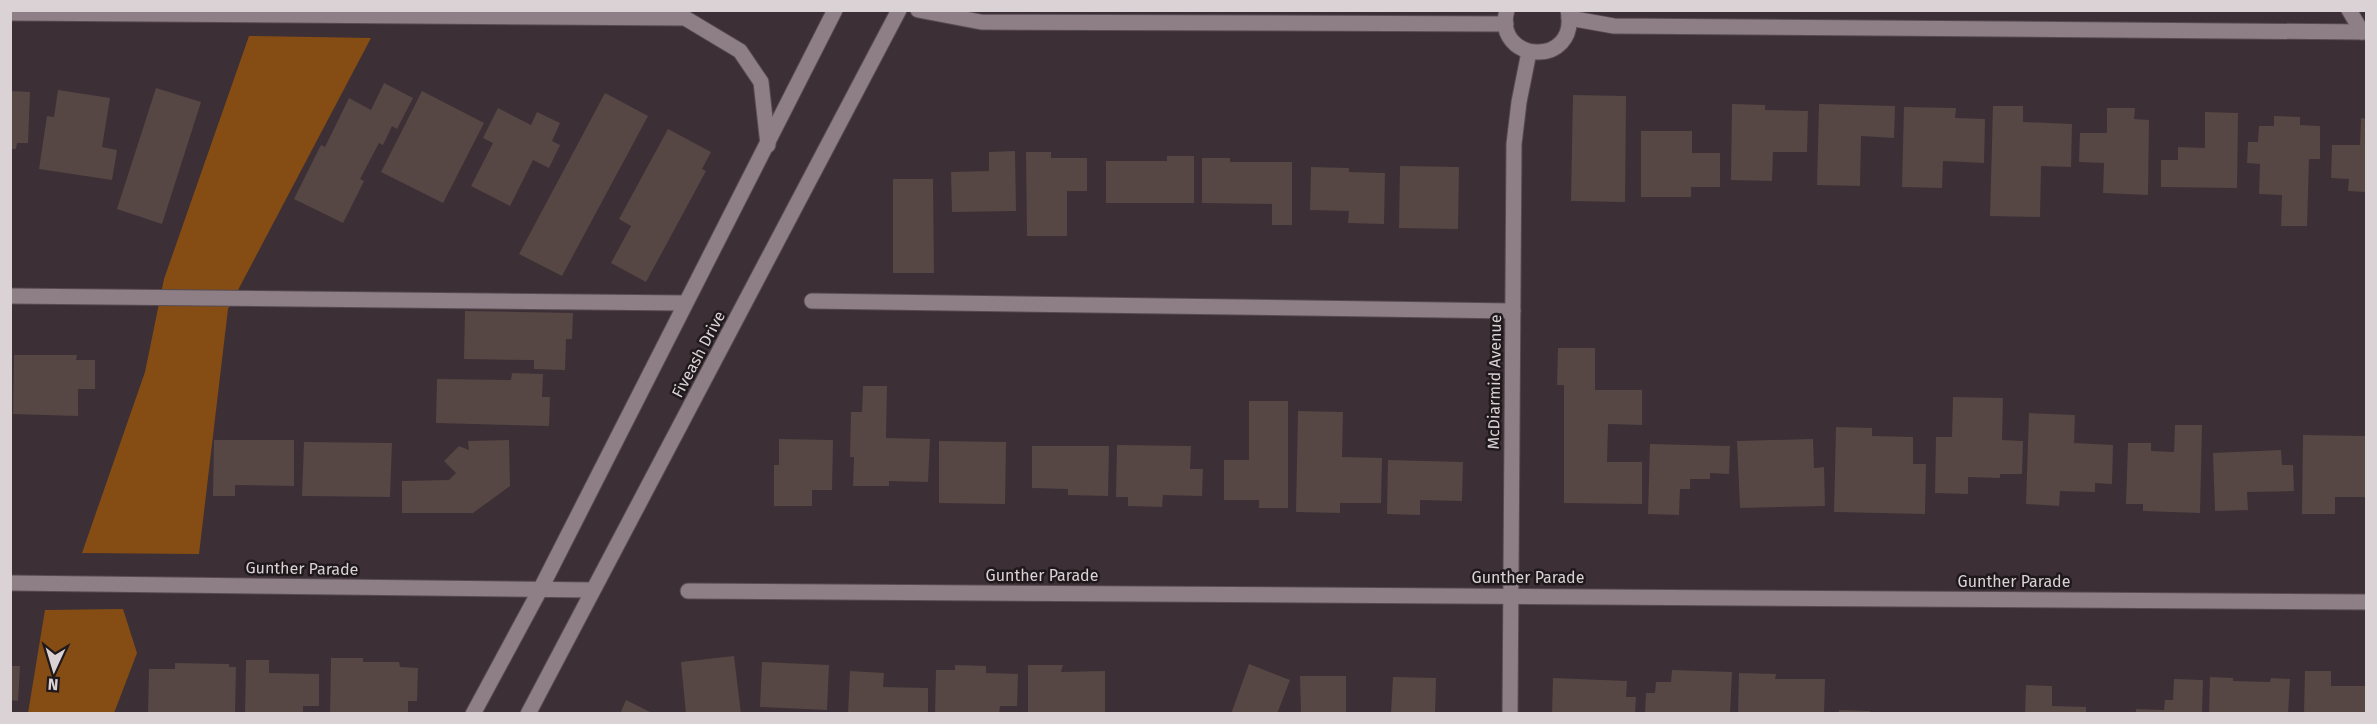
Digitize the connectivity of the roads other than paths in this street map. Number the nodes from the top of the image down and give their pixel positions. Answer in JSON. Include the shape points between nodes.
{"nodes":[{"id":1,"x":835,"y":10,"type":"edge"},
{"id":2,"x":899,"y":10,"type":"edge"},
{"id":3,"x":918,"y":10,"type":"edge"},
{"id":4,"x":2349,"y":10,"type":"edge"},
{"id":5,"x":67,"y":12,"type":"edge"},
{"id":6,"x":454,"y":13,"type":"edge"},
{"id":7,"x":10,"y":14,"type":"edge"},
{"id":8,"x":1569,"y":14,"type":"edge"},
{"id":9,"x":1506,"y":17,"type":"edge"},
{"id":10,"x":2364,"y":32,"type":"edge"},
{"id":11,"x":1529,"y":52,"type":"junction"},
{"id":12,"x":768,"y":145,"type":"junction"},
{"id":13,"x":10,"y":296,"type":"edge"},
{"id":14,"x":812,"y":300,"type":"dead end"},
{"id":15,"x":685,"y":303,"type":"junction"},
{"id":16,"x":1513,"y":311,"type":"junction"},
{"id":17,"x":10,"y":583,"type":"edge"},
{"id":18,"x":542,"y":588,"type":"junction"},
{"id":19,"x":593,"y":590,"type":"junction"},
{"id":20,"x":688,"y":591,"type":"dead end"},
{"id":21,"x":1510,"y":595,"type":"junction"},
{"id":22,"x":2367,"y":602,"type":"edge"},
{"id":23,"x":473,"y":714,"type":"edge"},
{"id":24,"x":528,"y":714,"type":"edge"},
{"id":25,"x":1510,"y":714,"type":"edge"}],
"edges":[{"from":1,"to":12,"type":"street","name":"Fiveash Drive"},
{"from":2,"to":19,"type":"street","name":"Fiveash Drive"},
{"from":3,"to":9,"type":"street","via":[[981,22]]},
{"from":4,"to":10,"type":"street"},
{"from":5,"to":6,"type":"street"},
{"from":5,"to":7,"type":"street"},
{"from":6,"to":12,"type":"street","via":[[685,18],[740,51],[761,82]]},
{"from":8,"to":10,"type":"street","via":[[1614,26]]},
{"from":8,"to":11,"type":"street","via":[[1567,34],[1560,43],[1544,53]]},
{"from":9,"to":11,"type":"street","via":[[1508,34],[1522,50]]},
{"from":11,"to":16,"type":"street","name":"McDiarmid Avenue","via":[[1514,144]]},
{"from":12,"to":15,"type":"street","name":"Fiveash Drive"},
{"from":13,"to":15,"type":"street"},
{"from":14,"to":16,"type":"street"},
{"from":15,"to":18,"type":"street","name":"Fiveash Drive"},
{"from":16,"to":21,"type":"street","name":"McDiarmid Avenue"},
{"from":17,"to":18,"type":"street","name":"Gunther Parade"},
{"from":18,"to":19,"type":"street","name":"Gunther Parade"},
{"from":18,"to":23,"type":"street","name":"Fiveash Drive"},
{"from":19,"to":24,"type":"street","name":"Fiveash Drive"},
{"from":20,"to":21,"type":"street","name":"Gunther Parade"},
{"from":21,"to":22,"type":"street","name":"Gunther Parade"},
{"from":21,"to":25,"type":"street","name":"McDiarmid Avenue"}]}
